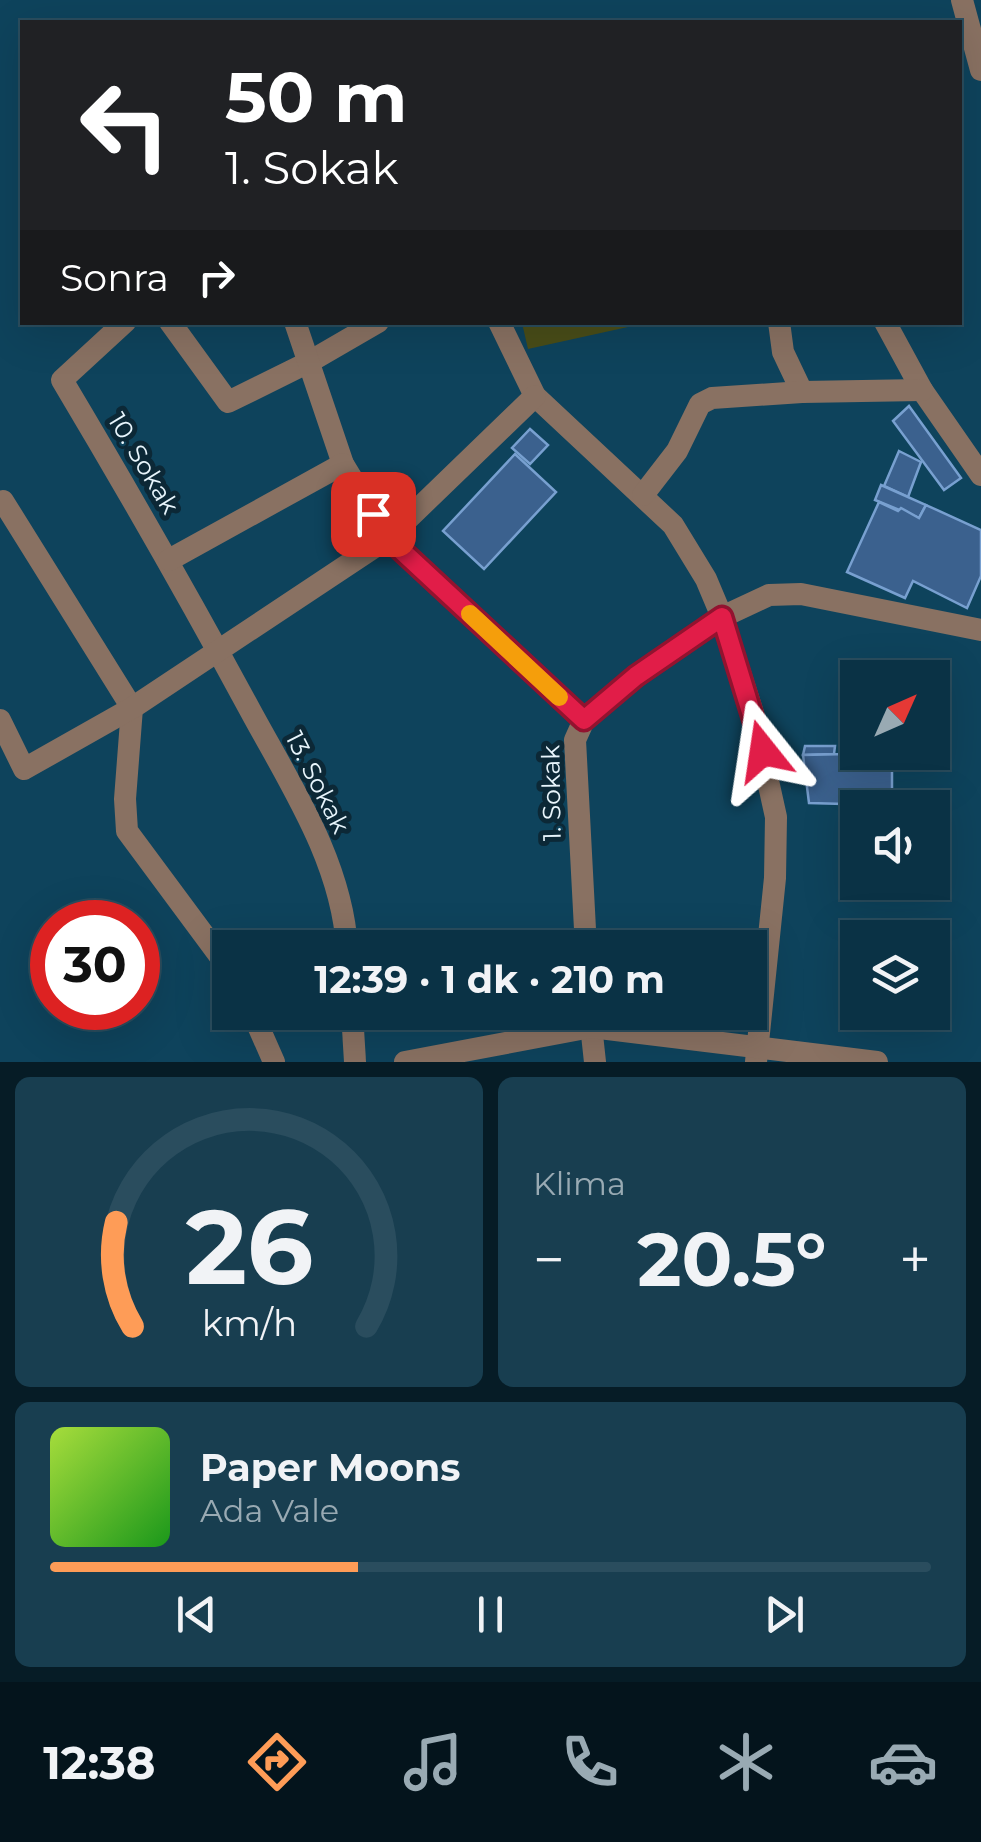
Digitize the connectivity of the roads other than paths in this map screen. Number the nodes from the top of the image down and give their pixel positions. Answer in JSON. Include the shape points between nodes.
{"nodes":[{"id":1,"x":962,"y":0,"type":"edge"},
{"id":2,"x":981,"y":70,"type":"edge"},
{"id":3,"x":121,"y":325,"type":"edge"},
{"id":4,"x":172,"y":325,"type":"edge"},
{"id":5,"x":296,"y":325,"type":"edge"},
{"id":6,"x":373,"y":325,"type":"edge"},
{"id":7,"x":500,"y":325,"type":"edge"},
{"id":8,"x":779,"y":325,"type":"edge"},
{"id":9,"x":887,"y":325,"type":"edge"},
{"id":10,"x":310,"y":362,"type":"junction"},
{"id":11,"x":922,"y":390,"type":"junction"},
{"id":12,"x":802,"y":392,"type":"junction"},
{"id":13,"x":535,"y":396,"type":"junction"},
{"id":14,"x":342,"y":464,"type":"junction"},
{"id":15,"x":981,"y":476,"type":"edge"},
{"id":16,"x":643,"y":495,"type":"junction"},
{"id":17,"x":3,"y":501,"type":"dead end"},
{"id":18,"x":388,"y":538,"type":"junction"},
{"id":19,"x":170,"y":560,"type":"junction"},
{"id":20,"x":722,"y":617,"type":"junction"},
{"id":21,"x":981,"y":630,"type":"edge"},
{"id":22,"x":218,"y":650,"type":"junction"},
{"id":23,"x":132,"y":708,"type":"junction"},
{"id":24,"x":0,"y":720,"type":"edge"},
{"id":25,"x":584,"y":720,"type":"junction"},
{"id":26,"x":344,"y":930,"type":"edge"},
{"id":27,"x":585,"y":930,"type":"edge"},
{"id":28,"x":212,"y":946,"type":"edge"},
{"id":29,"x":260,"y":1030,"type":"edge"},
{"id":30,"x":353,"y":1030,"type":"edge"},
{"id":31,"x":546,"y":1030,"type":"edge"},
{"id":32,"x":591,"y":1030,"type":"edge"},
{"id":33,"x":639,"y":1030,"type":"edge"},
{"id":34,"x":757,"y":1054,"type":"edge"},
{"id":35,"x":274,"y":1062,"type":"edge"},
{"id":36,"x":355,"y":1062,"type":"edge"},
{"id":37,"x":406,"y":1062,"type":"edge"},
{"id":38,"x":594,"y":1062,"type":"edge"},
{"id":39,"x":877,"y":1062,"type":"edge"}],
"edges":[{"from":1,"to":2,"type":"street"},
{"from":3,"to":19,"type":"street","name":"10. Sokak","via":[[62,380]]},
{"from":4,"to":10,"type":"street","via":[[228,402]]},
{"from":5,"to":10,"type":"street"},
{"from":6,"to":10,"type":"street"},
{"from":7,"to":13,"type":"street"},
{"from":8,"to":12,"type":"street","via":[[783,352]]},
{"from":9,"to":11,"type":"street"},
{"from":10,"to":14,"type":"street"},
{"from":11,"to":12,"type":"street"},
{"from":11,"to":15,"type":"street"},
{"from":12,"to":16,"type":"street","via":[[700,404],[677,451]]},
{"from":13,"to":16,"type":"street"},
{"from":13,"to":18,"type":"street"},
{"from":14,"to":18,"type":"street"},
{"from":14,"to":19,"type":"street"},
{"from":16,"to":20,"type":"street","via":[[686,543]]},
{"from":17,"to":23,"type":"street"},
{"from":18,"to":22,"type":"street"},
{"from":18,"to":25,"type":"street"},
{"from":19,"to":22,"type":"street","name":"10. Sokak"},
{"from":20,"to":21,"type":"street","name":"1. Sokak","via":[[782,592]]},
{"from":20,"to":25,"type":"street","name":"1. Sokak"},
{"from":20,"to":34,"type":"street","via":[[754,713],[776,817]]},
{"from":22,"to":23,"type":"street"},
{"from":22,"to":26,"type":"street","name":"13. Sokak","via":[[331,868]]},
{"from":23,"to":24,"type":"street","via":[[24,769]]},
{"from":23,"to":28,"type":"street","via":[[127,832]]},
{"from":25,"to":27,"type":"street","name":"1. Sokak","via":[[574,752]]},
{"from":29,"to":35,"type":"street"},
{"from":30,"to":36,"type":"street"},
{"from":31,"to":37,"type":"street"},
{"from":32,"to":38,"type":"street"},
{"from":33,"to":34,"type":"street"},
{"from":34,"to":39,"type":"street"}]}
